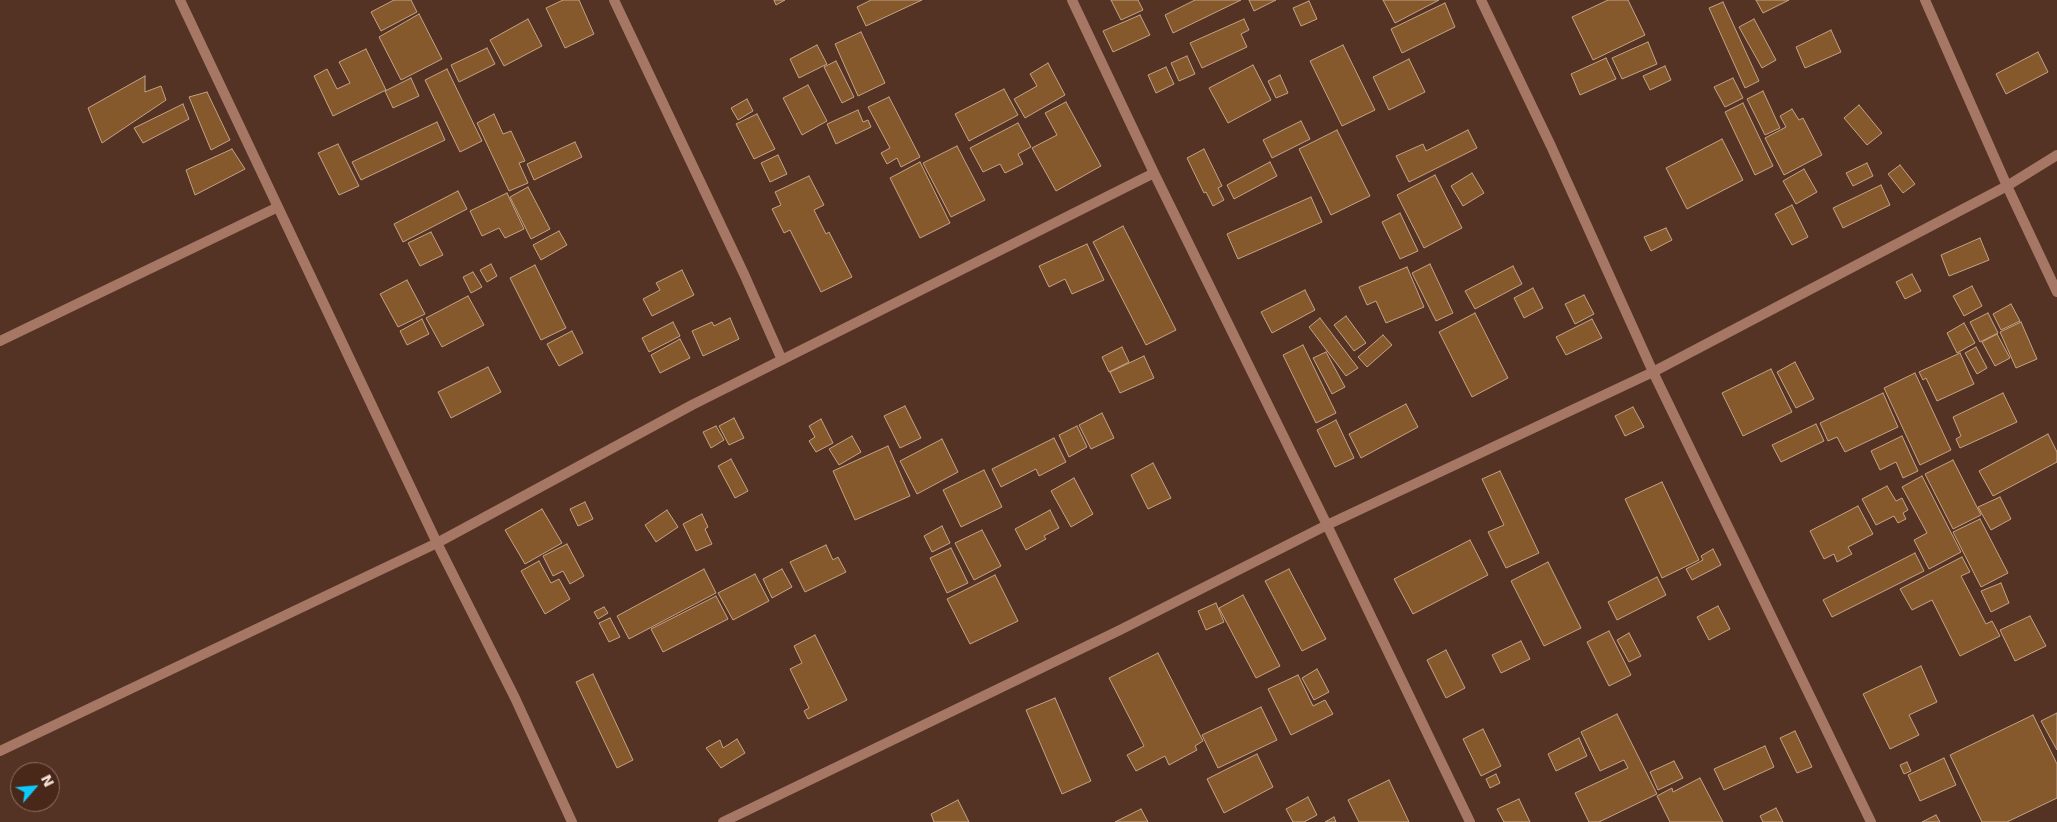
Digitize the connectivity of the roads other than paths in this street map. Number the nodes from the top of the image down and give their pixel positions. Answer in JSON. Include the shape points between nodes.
{"nodes":[{"id":1,"x":180,"y":0,"type":"edge"},
{"id":2,"x":614,"y":0,"type":"edge"},
{"id":3,"x":1072,"y":0,"type":"edge"},
{"id":4,"x":1481,"y":0,"type":"edge"},
{"id":5,"x":1925,"y":0,"type":"edge"},
{"id":6,"x":2057,"y":155,"type":"edge"},
{"id":7,"x":1154,"y":173,"type":"junction"},
{"id":8,"x":2007,"y":186,"type":"junction"},
{"id":9,"x":278,"y":207,"type":"junction"},
{"id":10,"x":2057,"y":292,"type":"edge"},
{"id":11,"x":0,"y":341,"type":"edge"},
{"id":12,"x":782,"y":360,"type":"junction"},
{"id":13,"x":1653,"y":372,"type":"junction"},
{"id":14,"x":1327,"y":525,"type":"junction"},
{"id":15,"x":438,"y":543,"type":"junction"},
{"id":16,"x":0,"y":751,"type":"edge"},
{"id":17,"x":572,"y":822,"type":"edge"},
{"id":18,"x":723,"y":822,"type":"edge"},
{"id":19,"x":1470,"y":822,"type":"edge"},
{"id":20,"x":1871,"y":822,"type":"edge"}],
"edges":[{"from":1,"to":9,"type":"street"},
{"from":2,"to":12,"type":"street"},
{"from":3,"to":7,"type":"street"},
{"from":4,"to":13,"type":"street"},
{"from":5,"to":8,"type":"street"},
{"from":6,"to":8,"type":"street"},
{"from":7,"to":12,"type":"street"},
{"from":7,"to":14,"type":"street"},
{"from":8,"to":10,"type":"street"},
{"from":8,"to":13,"type":"street"},
{"from":9,"to":11,"type":"street"},
{"from":9,"to":15,"type":"street"},
{"from":12,"to":15,"type":"street","via":[[692,404]]},
{"from":13,"to":14,"type":"street"},
{"from":13,"to":20,"type":"street"},
{"from":14,"to":18,"type":"street","via":[[1120,630]]},
{"from":14,"to":19,"type":"street"},
{"from":15,"to":16,"type":"street"},
{"from":15,"to":17,"type":"street"}]}
